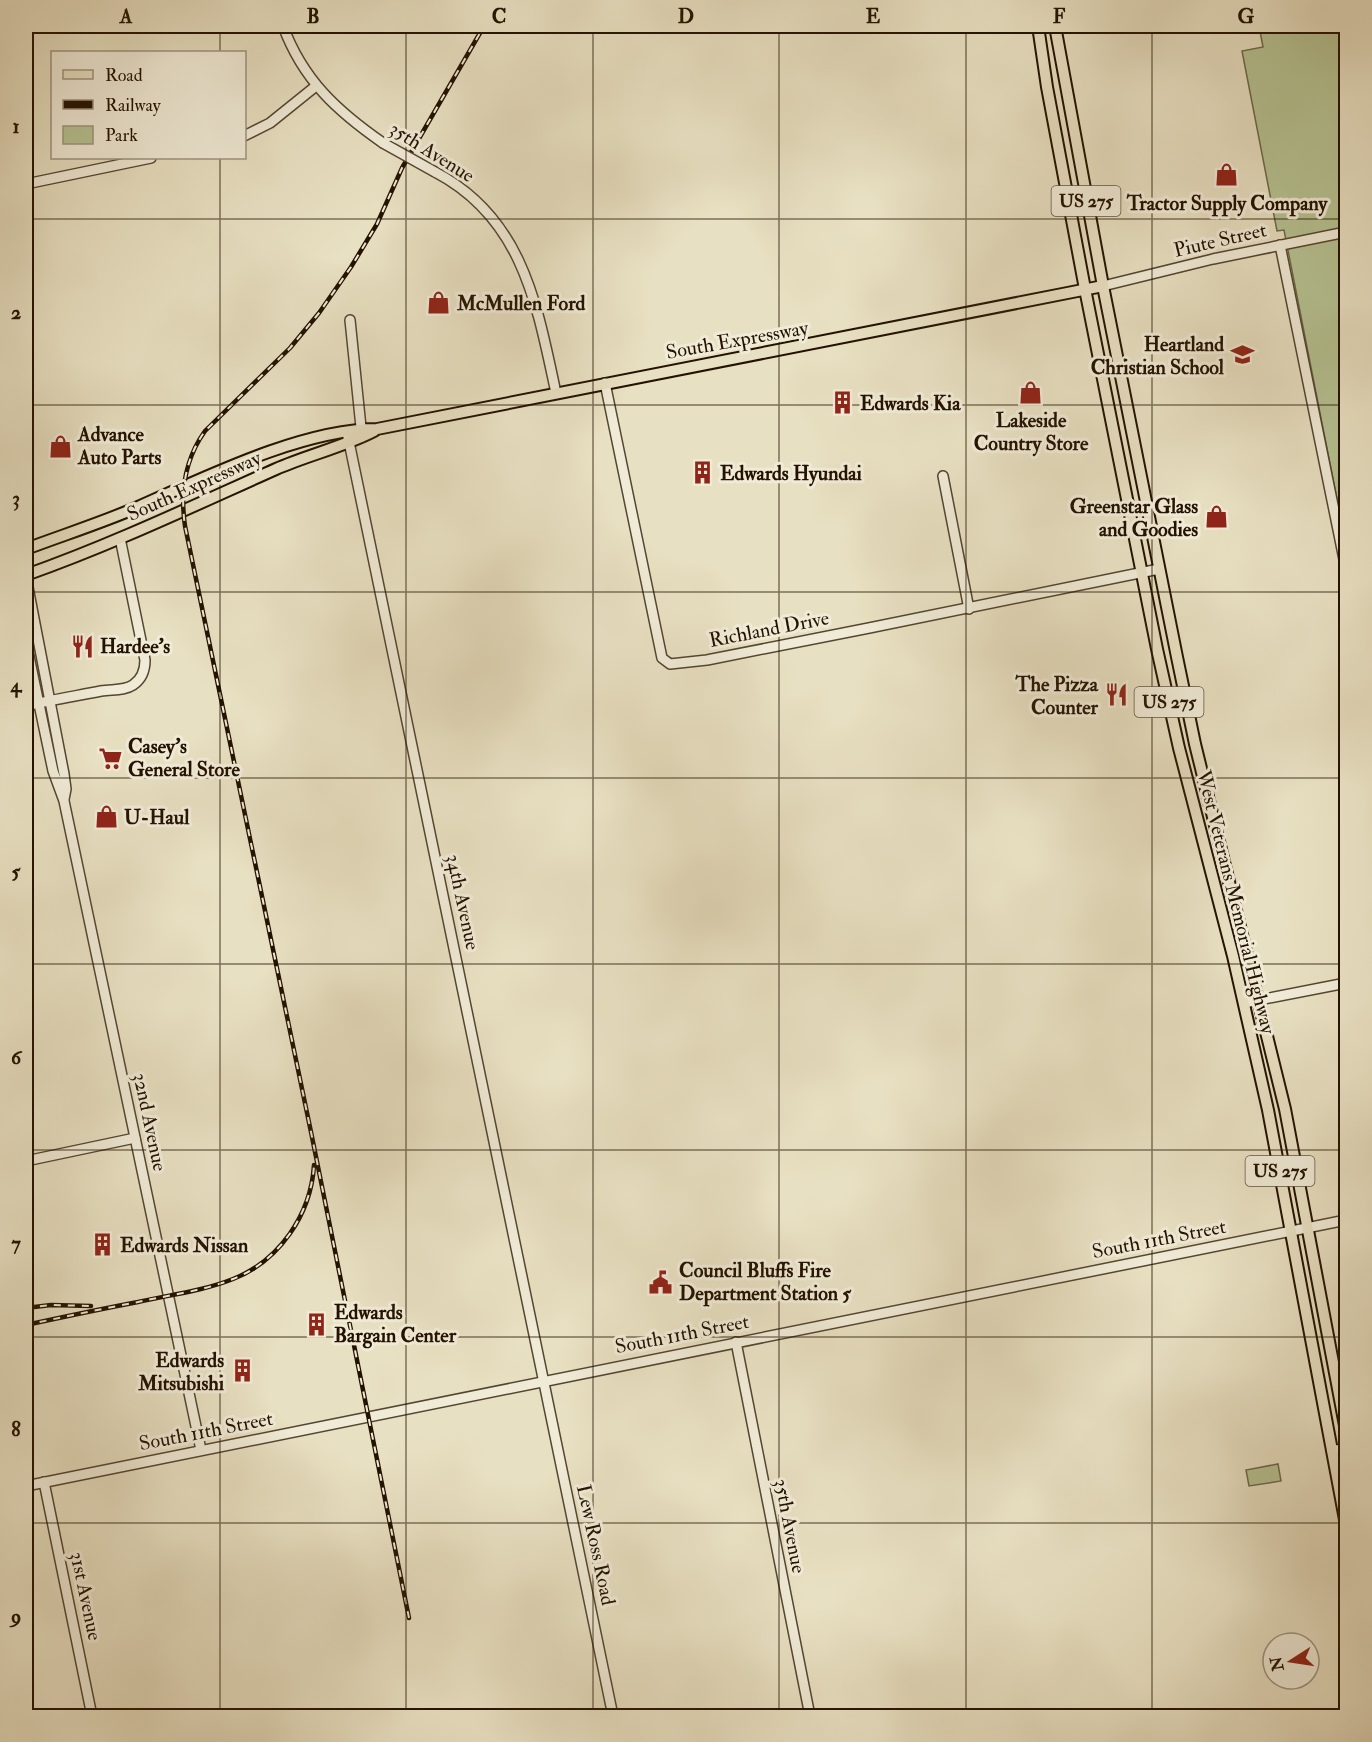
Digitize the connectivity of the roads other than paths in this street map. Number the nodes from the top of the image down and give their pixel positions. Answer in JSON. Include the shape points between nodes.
{"nodes":[{"id":1,"x":284,"y":26,"type":"edge"},
{"id":2,"x":1038,"y":26,"type":"edge"},
{"id":3,"x":1055,"y":26,"type":"edge"},
{"id":4,"x":316,"y":86,"type":"junction"},
{"id":5,"x":246,"y":135,"type":"edge"},
{"id":6,"x":147,"y":159,"type":"edge"},
{"id":7,"x":26,"y":184,"type":"edge"},
{"id":8,"x":1347,"y":232,"type":"edge"},
{"id":9,"x":1280,"y":245,"type":"junction"},
{"id":10,"x":1103,"y":286,"type":"junction"},
{"id":11,"x":1085,"y":289,"type":"junction"},
{"id":12,"x":350,"y":320,"type":"dead end"},
{"id":13,"x":605,"y":383,"type":"junction"},
{"id":14,"x":556,"y":393,"type":"junction"},
{"id":15,"x":362,"y":433,"type":"junction"},
{"id":16,"x":348,"y":437,"type":"junction"},
{"id":17,"x":943,"y":476,"type":"dead end"},
{"id":18,"x":120,"y":538,"type":"junction"},
{"id":19,"x":26,"y":549,"type":"edge"},
{"id":20,"x":1159,"y":569,"type":"junction"},
{"id":21,"x":1347,"y":569,"type":"edge"},
{"id":22,"x":1142,"y":573,"type":"junction"},
{"id":23,"x":26,"y":576,"type":"edge"},
{"id":24,"x":969,"y":609,"type":"junction"},
{"id":25,"x":26,"y":642,"type":"edge"},
{"id":26,"x":51,"y":701,"type":"junction"},
{"id":27,"x":39,"y":703,"type":"junction"},
{"id":28,"x":26,"y":706,"type":"edge"},
{"id":29,"x":64,"y":801,"type":"junction"},
{"id":30,"x":1347,"y":983,"type":"edge"},
{"id":31,"x":1259,"y":1000,"type":"junction"},
{"id":32,"x":1244,"y":1003,"type":"junction"},
{"id":33,"x":135,"y":1138,"type":"junction"},
{"id":34,"x":26,"y":1161,"type":"edge"},
{"id":35,"x":1347,"y":1220,"type":"edge"},
{"id":36,"x":1309,"y":1228,"type":"junction"},
{"id":37,"x":1292,"y":1231,"type":"junction"},
{"id":38,"x":736,"y":1342,"type":"junction"},
{"id":39,"x":543,"y":1380,"type":"junction"},
{"id":40,"x":1347,"y":1431,"type":"edge"},
{"id":41,"x":1347,"y":1448,"type":"edge"},
{"id":42,"x":201,"y":1450,"type":"junction"},
{"id":43,"x":1332,"y":1450,"type":"junction"},
{"id":44,"x":44,"y":1482,"type":"junction"},
{"id":45,"x":26,"y":1486,"type":"edge"},
{"id":46,"x":1347,"y":1525,"type":"edge"},
{"id":47,"x":92,"y":1716,"type":"edge"},
{"id":48,"x":613,"y":1716,"type":"edge"},
{"id":49,"x":810,"y":1716,"type":"edge"}],
"edges":[{"from":1,"to":4,"type":"street","name":"35th Avenue"},
{"from":2,"to":11,"type":"main road","number":"US 275"},
{"from":3,"to":10,"type":"main road","number":"US 275"},
{"from":4,"to":5,"type":"street","via":[[274,120]]},
{"from":4,"to":14,"type":"street","name":"35th Avenue","bridge":true,"via":[[343,113],[383,143],[452,181],[484,210],[516,254],[531,286]]},
{"from":6,"to":7,"type":"street"},
{"from":8,"to":9,"type":"street","name":"Piute Street"},
{"from":9,"to":10,"type":"street","name":"Piute Street"},
{"from":9,"to":21,"type":"street"},
{"from":10,"to":11,"type":"main road","name":"South Expressway"},
{"from":10,"to":20,"type":"main road","name":"West Veterans Memorial Highway","number":"US 275"},
{"from":11,"to":13,"type":"main road","name":"South Expressway"},
{"from":11,"to":22,"type":"main road","name":"West Veterans Memorial Highway","number":"US 275"},
{"from":12,"to":15,"type":"street"},
{"from":13,"to":14,"type":"main road","name":"South Expressway"},
{"from":13,"to":24,"type":"street","name":"Richland Drive","via":[[662,658],[666,662],[706,660]]},
{"from":14,"to":15,"type":"main road","name":"South Expressway"},
{"from":15,"to":16,"type":"main road","name":"South Expressway"},
{"from":16,"to":18,"type":"main road","name":"South Expressway"},
{"from":16,"to":19,"type":"main road","name":"South Expressway","via":[[308,440],[233,466]]},
{"from":16,"to":39,"type":"street","name":"34th Avenue"},
{"from":17,"to":24,"type":"street"},
{"from":18,"to":23,"type":"main road","name":"South Expressway"},
{"from":18,"to":26,"type":"street","via":[[145,660],[144,672],[124,689]]},
{"from":20,"to":22,"type":"street","name":"Richland Drive"},
{"from":20,"to":31,"type":"main road","name":"West Veterans Memorial Highway","number":"US 275","via":[[1195,744]]},
{"from":22,"to":24,"type":"street","name":"Richland Drive"},
{"from":22,"to":32,"type":"main road","name":"West Veterans Memorial Highway","number":"US 275","via":[[1179,748]]},
{"from":23,"to":26,"type":"street","name":"32nd Avenue"},
{"from":25,"to":27,"type":"street","name":"32nd Avenue"},
{"from":26,"to":27,"type":"street"},
{"from":26,"to":29,"type":"street","name":"32nd Avenue","via":[[66,789]]},
{"from":27,"to":28,"type":"street"},
{"from":27,"to":29,"type":"street","name":"32nd Avenue","via":[[53,771]]},
{"from":29,"to":33,"type":"street","name":"32nd Avenue"},
{"from":30,"to":31,"type":"street"},
{"from":31,"to":32,"type":"street"},
{"from":31,"to":36,"type":"main road","name":"West Veterans Memorial Highway","number":"US 275"},
{"from":32,"to":37,"type":"main road","name":"West Veterans Memorial Highway","number":"US 275"},
{"from":33,"to":34,"type":"street"},
{"from":33,"to":42,"type":"street","name":"32nd Avenue"},
{"from":35,"to":36,"type":"street","name":"South 11th Street"},
{"from":36,"to":37,"type":"street","name":"South 11th Street"},
{"from":36,"to":40,"type":"main road","name":"West Veterans Memorial Highway","number":"US 275"},
{"from":37,"to":38,"type":"street","name":"South 11th Street"},
{"from":37,"to":43,"type":"main road","name":"West Veterans Memorial Highway","number":"US 275"},
{"from":38,"to":39,"type":"street","name":"South 11th Street"},
{"from":38,"to":49,"type":"street","name":"35th Avenue"},
{"from":39,"to":42,"type":"street","name":"South 11th Street"},
{"from":39,"to":48,"type":"street","name":"Lew Ross Road"},
{"from":41,"to":43,"type":"street"},
{"from":42,"to":44,"type":"street","name":"South 11th Street"},
{"from":43,"to":46,"type":"main road","name":"West Veterans Memorial Highway","number":"US 275"},
{"from":44,"to":45,"type":"street","name":"South 11th Street"},
{"from":44,"to":47,"type":"street","name":"31st Avenue"}]}
